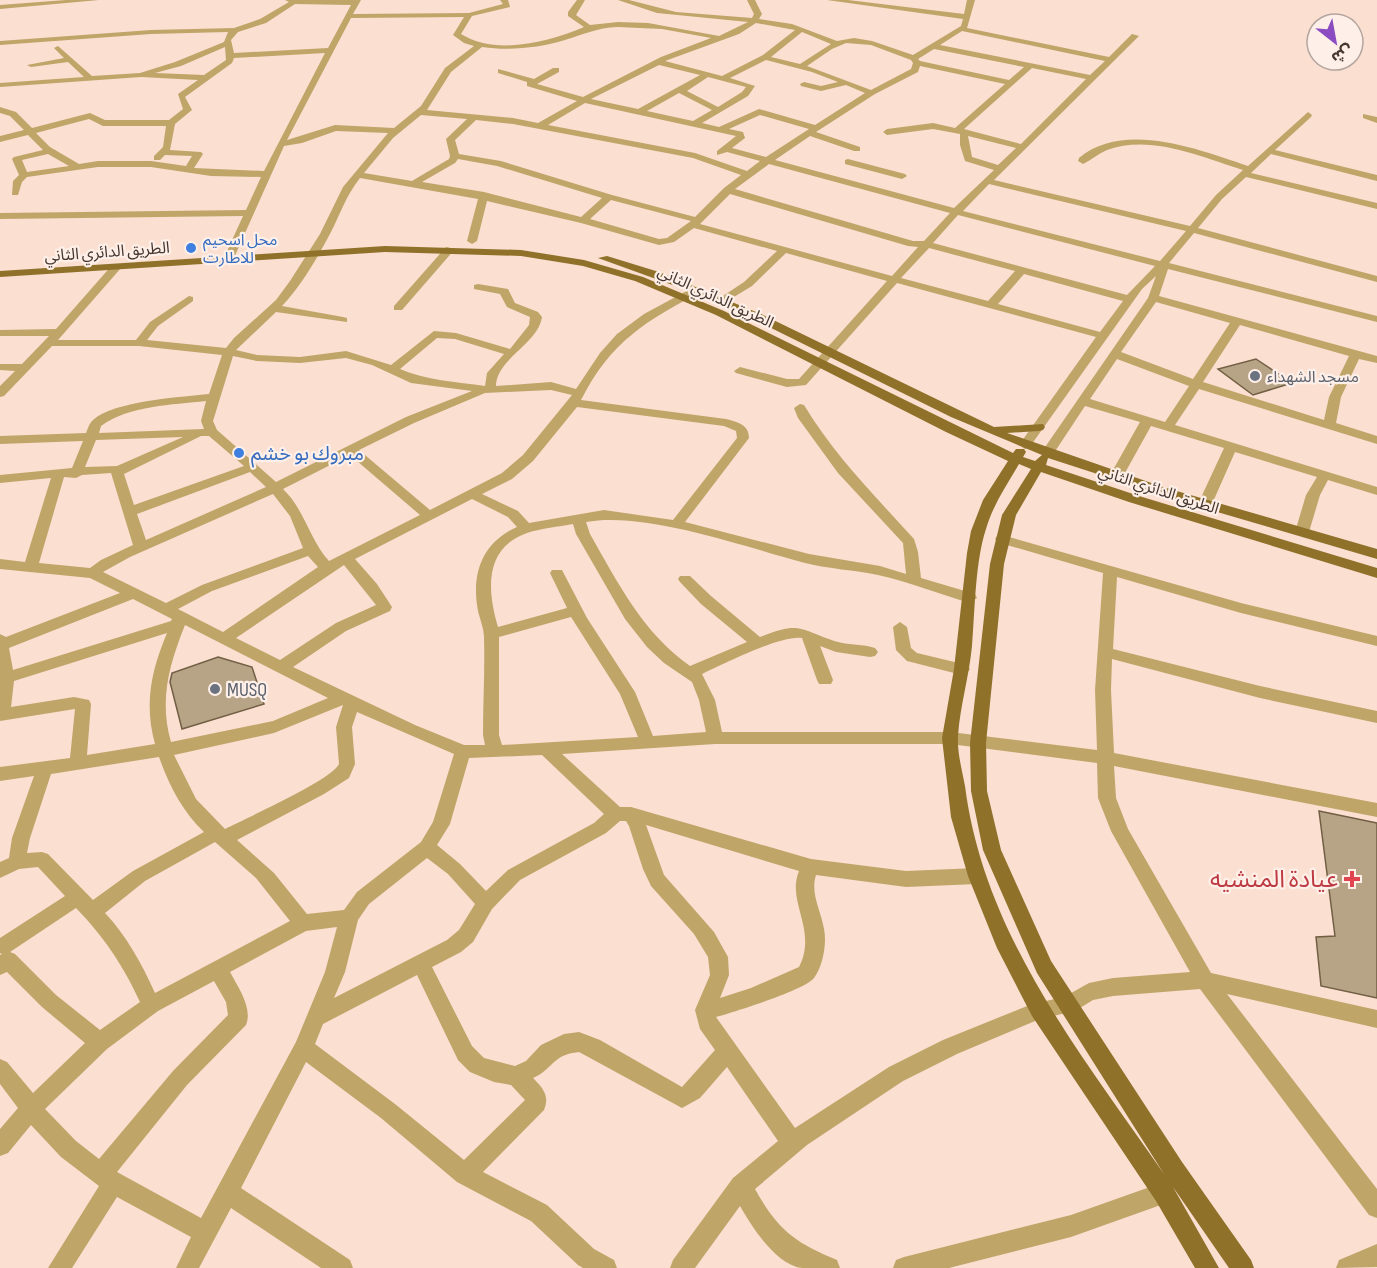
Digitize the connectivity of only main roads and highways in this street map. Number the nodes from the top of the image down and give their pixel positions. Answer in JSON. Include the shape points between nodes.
{"nodes":[{"id":1,"x":314,"y":250,"type":"junction"},
{"id":2,"x":229,"y":255,"type":"junction"},
{"id":3,"x":0,"y":266,"type":"edge"},
{"id":4,"x":0,"y":274,"type":"edge"},
{"id":5,"x":1039,"y":427,"type":"road end"},
{"id":6,"x":986,"y":428,"type":"junction"},
{"id":7,"x":1020,"y":452,"type":"junction"},
{"id":8,"x":1042,"y":460,"type":"junction"},
{"id":9,"x":1377,"y":554,"type":"edge"},
{"id":10,"x":1377,"y":573,"type":"edge"},
{"id":11,"x":1208,"y":1268,"type":"edge"},
{"id":12,"x":1244,"y":1268,"type":"edge"}],
"edges":[{"from":1,"to":2,"type":"main road","name":"الطريق الدائري الثاني"},
{"from":1,"to":6,"type":"main road","name":"الطريق الدائري الثاني","via":[[393,241],[472,241],[590,254],[650,271],[724,300]]},
{"from":1,"to":7,"type":"main road","name":"الطريق الدائري الثاني","via":[[450,249],[584,263],[684,297],[819,364]]},
{"from":2,"to":3,"type":"main road","name":"الطريق الدائري الثاني"},
{"from":2,"to":4,"type":"main road","name":"الطريق الدائري الثاني"},
{"from":5,"to":6,"type":"main road"},
{"from":6,"to":7,"type":"main road","name":"الطريق الدائري الثاني"},
{"from":7,"to":8,"type":"main road","name":"الطريق الدائري الثاني"},
{"from":7,"to":8,"type":"main road","name":"الطريق الدائري الثاني"},
{"from":7,"to":11,"type":"main road","via":[[990,500],[978,531],[950,738],[960,817],[977,876],[1006,948],[1039,1010],[1164,1193]]},
{"from":8,"to":9,"type":"main road","name":"الطريق الدائري الثاني","via":[[1116,477]]},
{"from":8,"to":10,"type":"main road","name":"الطريق الدائري الثاني"},
{"from":8,"to":12,"type":"main road","via":[[1009,515],[1002,539],[978,743],[979,791],[992,850],[1044,967],[1174,1170]]}]}
